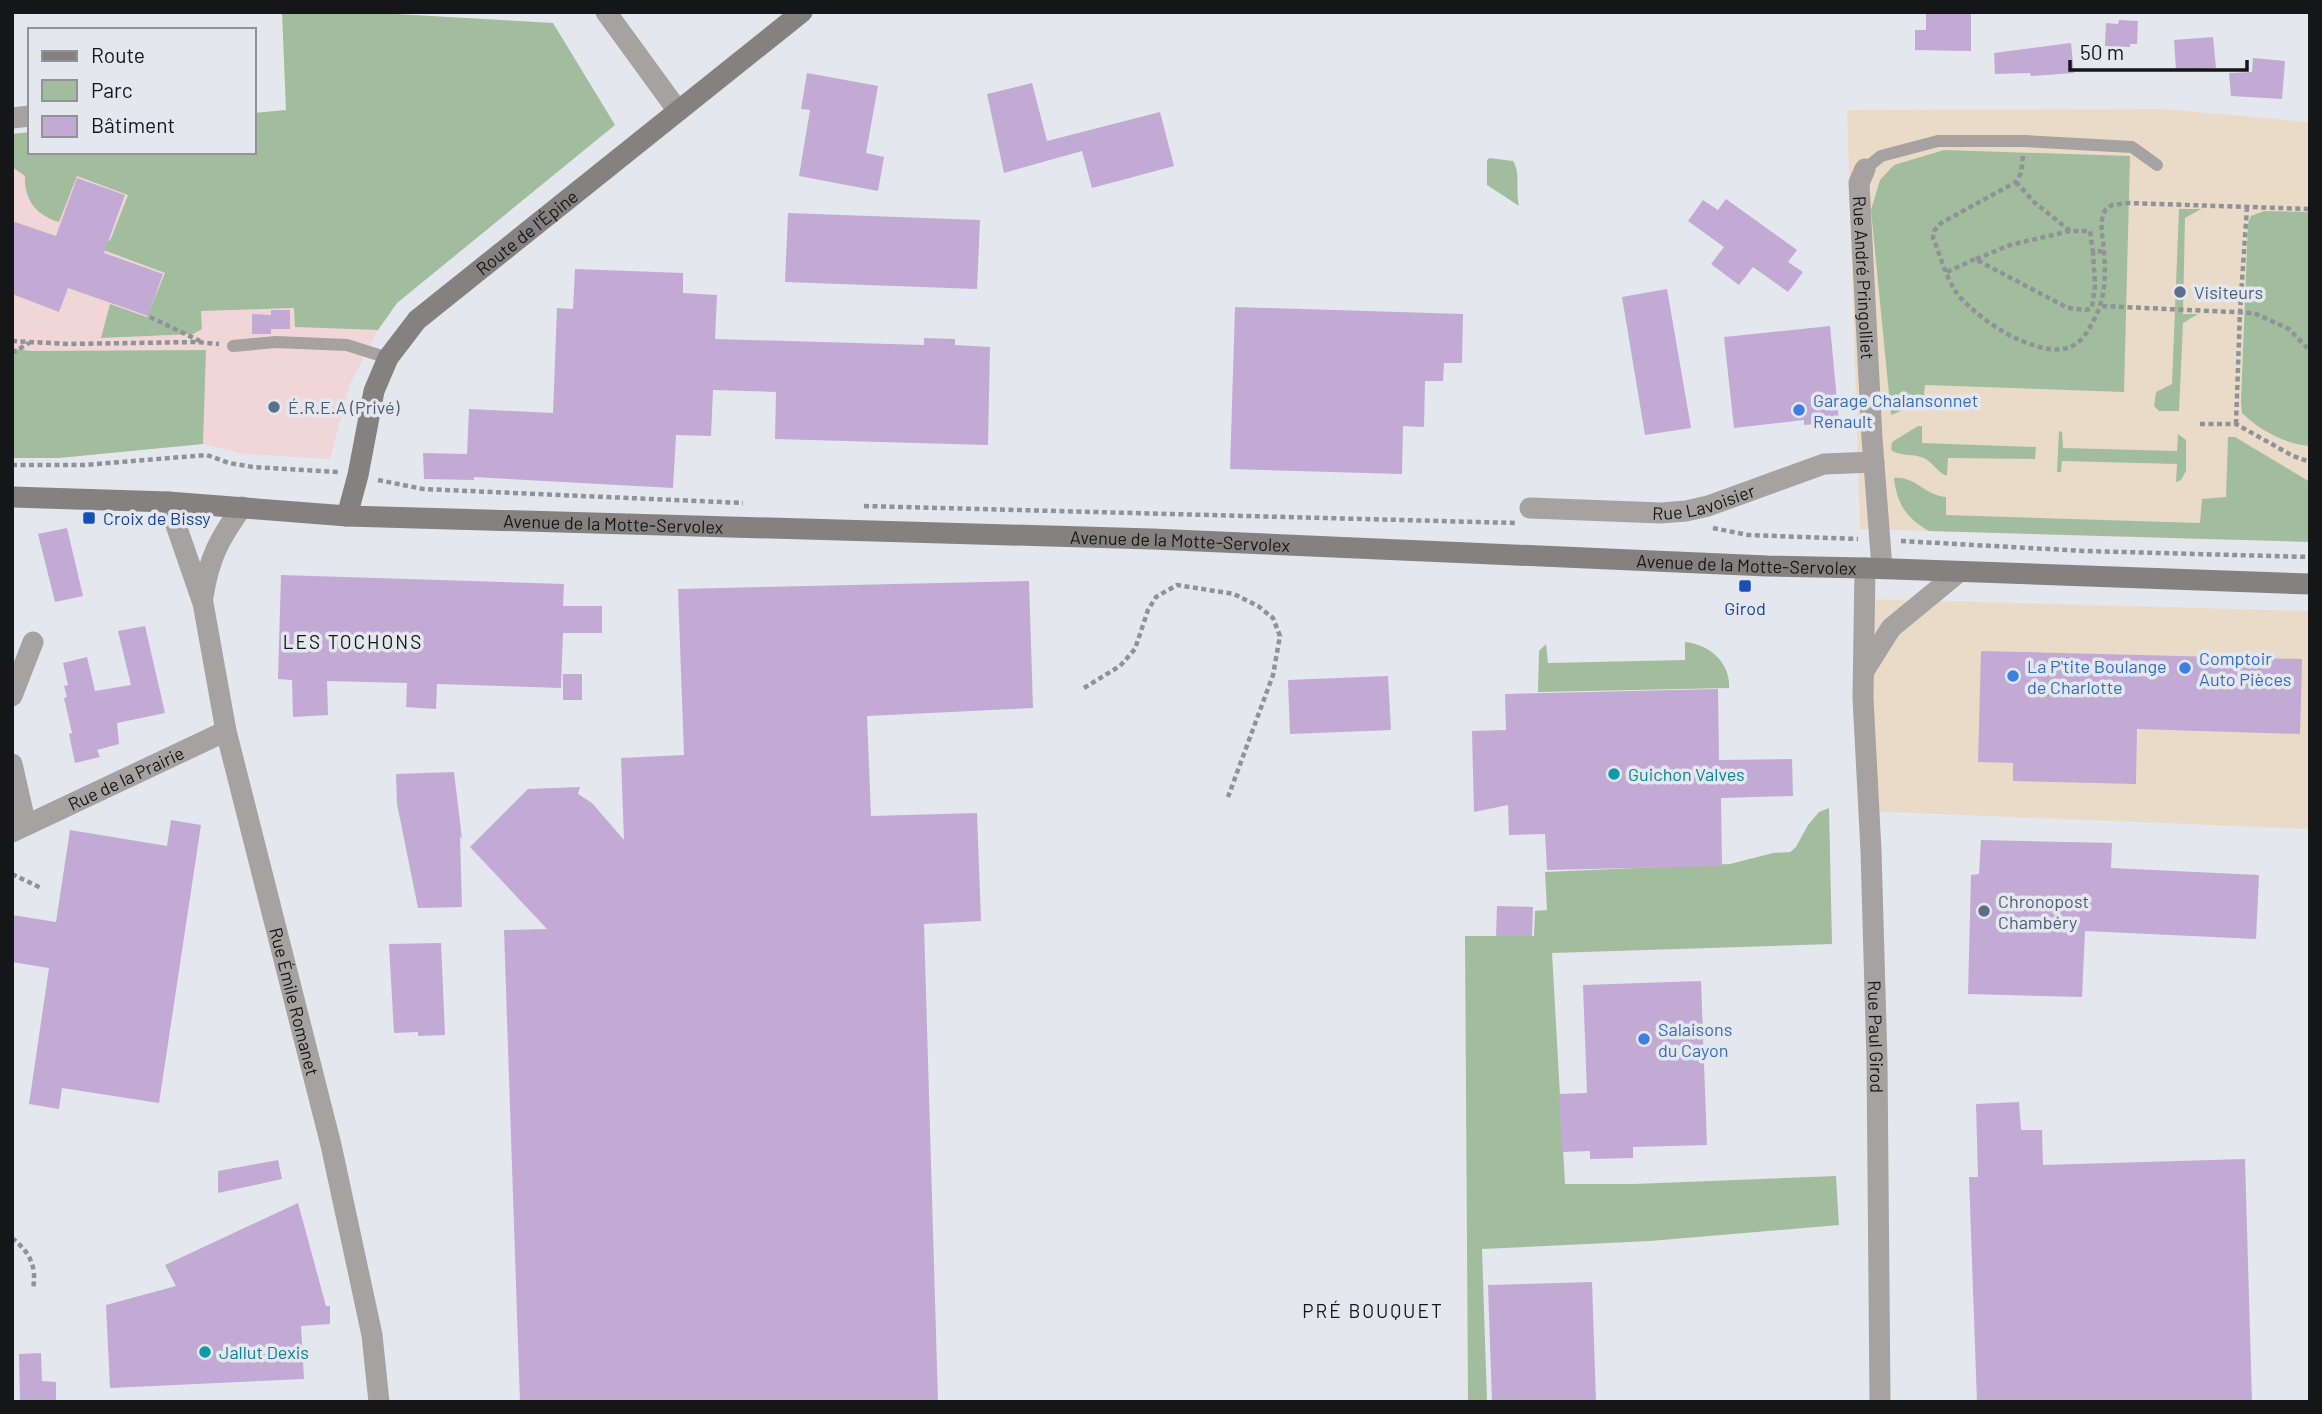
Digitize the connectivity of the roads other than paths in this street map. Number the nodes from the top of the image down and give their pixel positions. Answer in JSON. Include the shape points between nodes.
{"nodes":[{"id":1,"x":606,"y":12,"type":"edge"},
{"id":2,"x":802,"y":12,"type":"edge"},
{"id":3,"x":678,"y":111,"type":"junction"},
{"id":4,"x":2157,"y":165,"type":"dead end"},
{"id":5,"x":1864,"y":169,"type":"joint"},
{"id":6,"x":233,"y":346,"type":"road end"},
{"id":7,"x":388,"y":358,"type":"junction"},
{"id":8,"x":1874,"y":462,"type":"junction"},
{"id":9,"x":12,"y":498,"type":"edge"},
{"id":10,"x":50,"y":499,"type":"junction"},
{"id":11,"x":168,"y":502,"type":"junction"},
{"id":12,"x":12,"y":504,"type":"edge"},
{"id":13,"x":242,"y":507,"type":"junction"},
{"id":14,"x":1528,"y":515,"type":"road end"},
{"id":15,"x":347,"y":516,"type":"junction"},
{"id":16,"x":1873,"y":568,"type":"junction"},
{"id":17,"x":1959,"y":572,"type":"junction"},
{"id":18,"x":2310,"y":584,"type":"edge"},
{"id":19,"x":203,"y":603,"type":"junction"},
{"id":20,"x":33,"y":642,"type":"dead end"},
{"id":21,"x":1863,"y":673,"type":"junction"},
{"id":22,"x":12,"y":696,"type":"edge"},
{"id":23,"x":226,"y":731,"type":"junction"},
{"id":24,"x":12,"y":764,"type":"edge"},
{"id":25,"x":19,"y":828,"type":"edge"},
{"id":26,"x":379,"y":1402,"type":"edge"},
{"id":27,"x":1880,"y":1402,"type":"edge"}],
"edges":[{"from":1,"to":3,"type":"street"},
{"from":2,"to":3,"type":"main road","name":"Route de l'Épine"},
{"from":3,"to":7,"type":"main road","name":"Route de l'Épine","via":[[427,311]]},
{"from":4,"to":5,"type":"lane","name":"Rue André Pringolliet","via":[[2132,147],[1938,141],[1881,156]]},
{"from":5,"to":8,"type":"street","name":"Rue André Pringolliet","via":[[1859,183]]},
{"from":6,"to":7,"type":"lane","via":[[275,342],[347,345]]},
{"from":7,"to":15,"type":"main road","name":"Route de l'Épine","via":[[374,391]]},
{"from":8,"to":14,"type":"street","name":"Rue Lavoisier","via":[[1824,464],[1686,510]]},
{"from":8,"to":16,"type":"street","name":"Rue André Pringolliet","via":[[1880,540]]},
{"from":9,"to":10,"type":"main road","name":"Avenue de la Motte-Servolex"},
{"from":10,"to":11,"type":"main road","name":"Avenue de la Motte-Servolex"},
{"from":10,"to":12,"type":"main road","name":"Avenue de la Motte-Servolex"},
{"from":11,"to":13,"type":"main road","name":"Avenue de la Motte-Servolex"},
{"from":11,"to":19,"type":"street","name":"Rue Émile Romanet"},
{"from":13,"to":15,"type":"main road","name":"Avenue de la Motte-Servolex"},
{"from":13,"to":19,"type":"street","name":"Rue Émile Romanet","via":[[208,566]]},
{"from":15,"to":16,"type":"main road","name":"Avenue de la Motte-Servolex","via":[[1152,539]]},
{"from":16,"to":17,"type":"main road","name":"Avenue de la Motte-Servolex"},
{"from":16,"to":21,"type":"street","name":"Rue Paul Girod"},
{"from":17,"to":18,"type":"main road","name":"Avenue de la Motte-Servolex"},
{"from":17,"to":21,"type":"street","via":[[1891,628]]},
{"from":19,"to":23,"type":"street","name":"Rue Émile Romanet"},
{"from":20,"to":22,"type":"street"},
{"from":21,"to":27,"type":"street","name":"Rue Paul Girod","via":[[1877,1060]]},
{"from":23,"to":25,"type":"street","name":"Rue de la Prairie"},
{"from":23,"to":26,"type":"street","name":"Rue Émile Romanet","via":[[331,1145],[372,1335]]},
{"from":24,"to":25,"type":"street","name":"Rue de la Prairie"}]}
